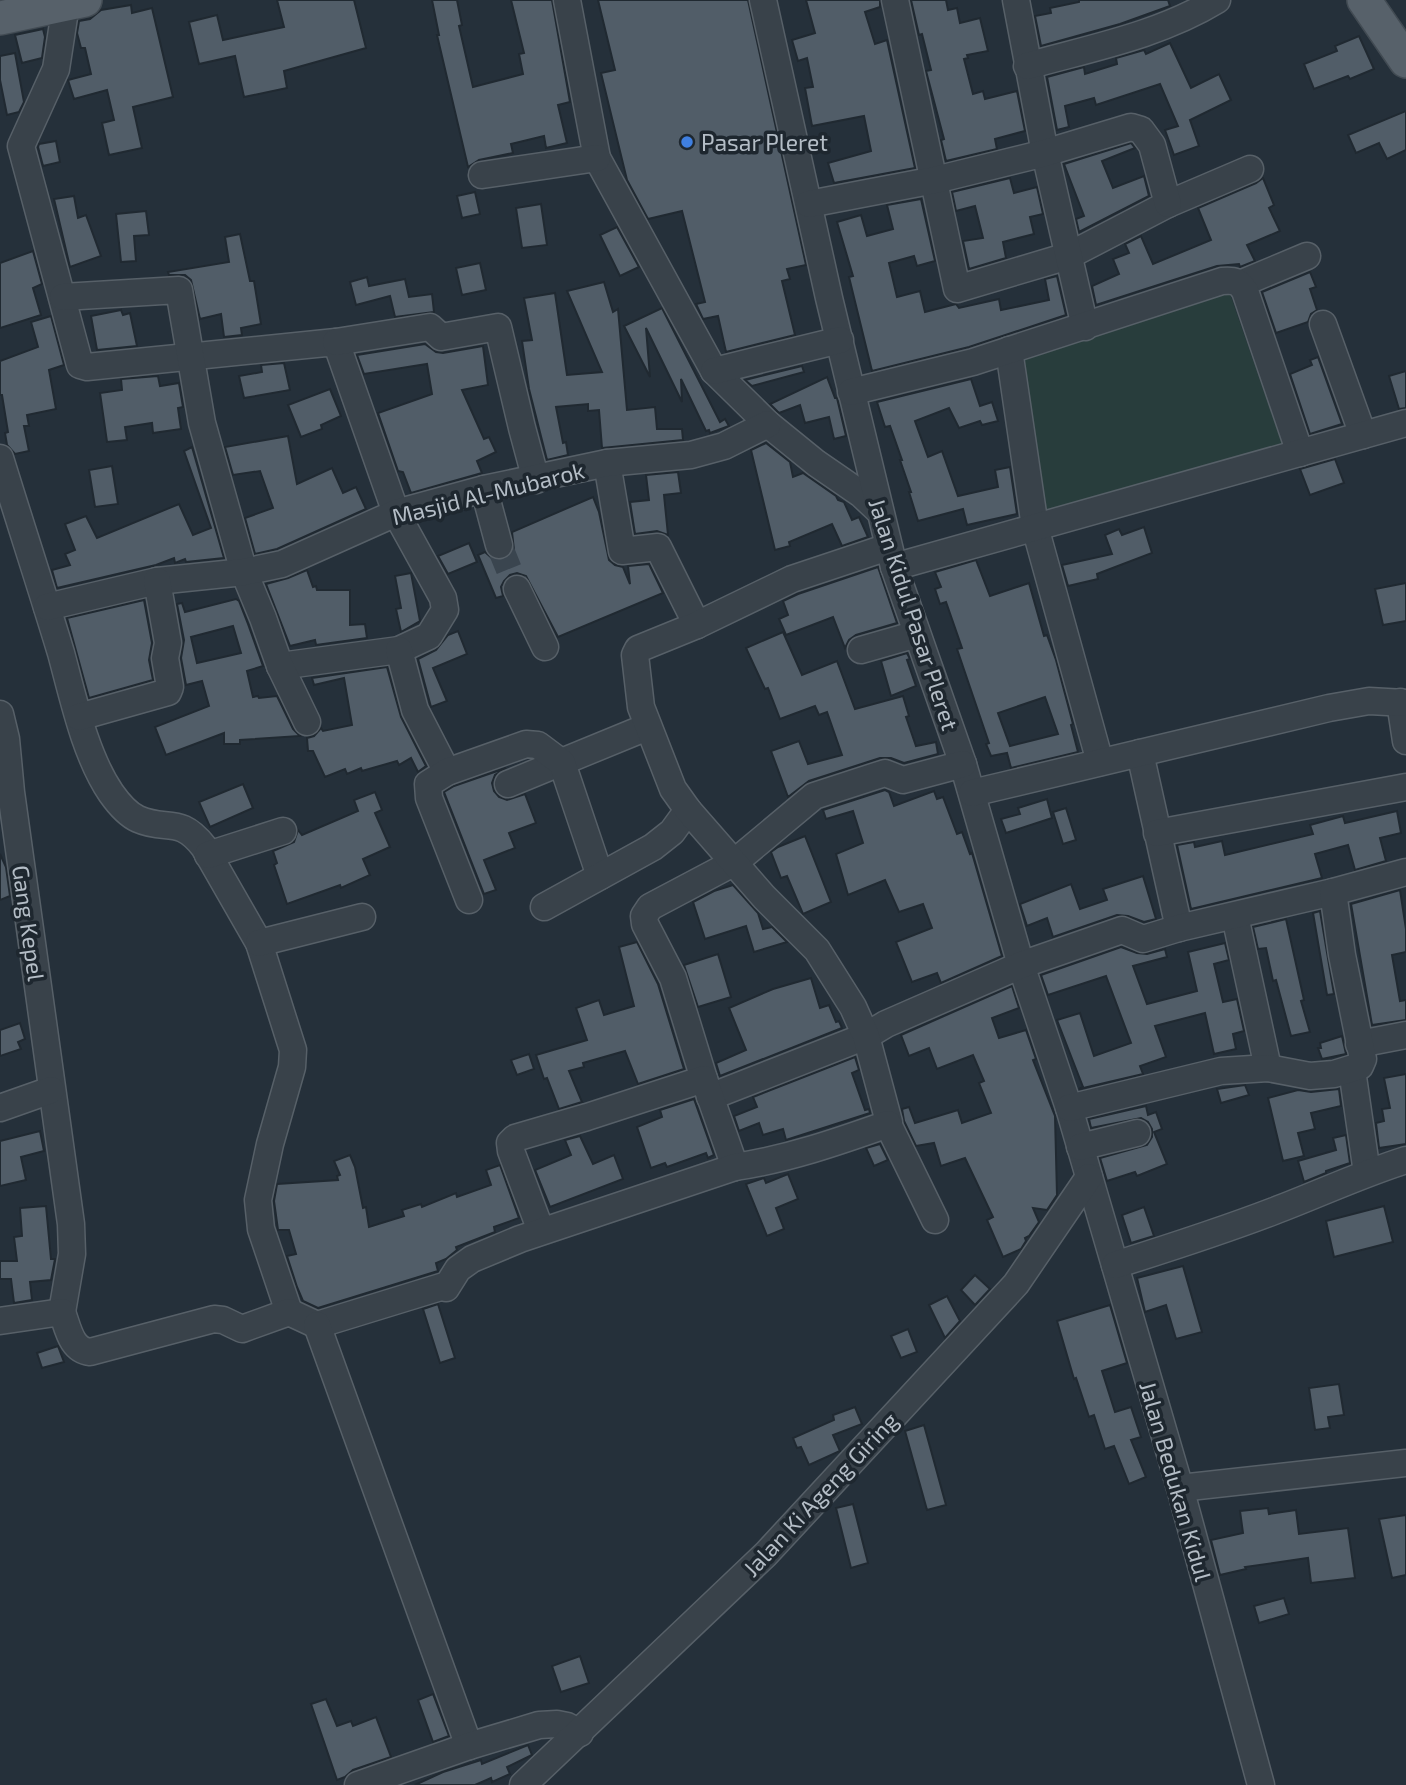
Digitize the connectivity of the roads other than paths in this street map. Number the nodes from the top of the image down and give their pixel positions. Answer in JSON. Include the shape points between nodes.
{"nodes":[{"id":1,"x":566,"y":0,"type":"edge"},
{"id":2,"x":763,"y":0,"type":"edge"},
{"id":3,"x":895,"y":0,"type":"edge"},
{"id":4,"x":1016,"y":0,"type":"edge"},
{"id":5,"x":1217,"y":0,"type":"edge"},
{"id":6,"x":1364,"y":0,"type":"edge"},
{"id":7,"x":75,"y":2,"type":"edge"},
{"id":8,"x":0,"y":18,"type":"edge"},
{"id":9,"x":1406,"y":61,"type":"edge"},
{"id":10,"x":1027,"y":66,"type":"junction"},
{"id":11,"x":1045,"y":153,"type":"junction"},
{"id":12,"x":597,"y":158,"type":"junction"},
{"id":13,"x":1250,"y":169,"type":"dead end"},
{"id":14,"x":482,"y":175,"type":"dead end"},
{"id":15,"x":935,"y":180,"type":"junction"},
{"id":16,"x":809,"y":204,"type":"junction"},
{"id":17,"x":1168,"y":204,"type":"junction"},
{"id":18,"x":1068,"y":256,"type":"junction"},
{"id":19,"x":1307,"y":256,"type":"dead end"},
{"id":20,"x":1240,"y":284,"type":"junction"},
{"id":21,"x":63,"y":297,"type":"junction"},
{"id":22,"x":1323,"y":324,"type":"dead end"},
{"id":23,"x":1085,"y":327,"type":"junction"},
{"id":24,"x":840,"y":340,"type":"junction"},
{"id":25,"x":336,"y":342,"type":"junction"},
{"id":26,"x":1009,"y":350,"type":"junction"},
{"id":27,"x":189,"y":359,"type":"junction"},
{"id":28,"x":714,"y":371,"type":"junction"},
{"id":29,"x":851,"y":392,"type":"junction"},
{"id":30,"x":1406,"y":423,"type":"edge"},
{"id":31,"x":768,"y":424,"type":"junction"},
{"id":32,"x":1363,"y":435,"type":"junction"},
{"id":33,"x":1300,"y":453,"type":"junction"},
{"id":34,"x":0,"y":458,"type":"edge"},
{"id":35,"x":607,"y":463,"type":"junction"},
{"id":36,"x":536,"y":480,"type":"junction"},
{"id":37,"x":484,"y":489,"type":"junction"},
{"id":38,"x":878,"y":510,"type":"junction"},
{"id":39,"x":396,"y":513,"type":"junction"},
{"id":40,"x":1035,"y":527,"type":"junction"},
{"id":41,"x":499,"y":545,"type":"tunnel mouth"},
{"id":42,"x":891,"y":557,"type":"junction"},
{"id":43,"x":244,"y":572,"type":"junction"},
{"id":44,"x":157,"y":581,"type":"junction"},
{"id":45,"x":517,"y":589,"type":"tunnel mouth"},
{"id":46,"x":47,"y":607,"type":"junction"},
{"id":47,"x":696,"y":625,"type":"junction"},
{"id":48,"x":916,"y":634,"type":"junction"},
{"id":49,"x":545,"y":647,"type":"dead end"},
{"id":50,"x":399,"y":650,"type":"junction"},
{"id":51,"x":861,"y":650,"type":"dead end"},
{"id":52,"x":280,"y":666,"type":"junction"},
{"id":53,"x":1403,"y":703,"type":"edge"},
{"id":54,"x":0,"y":714,"type":"edge"},
{"id":55,"x":79,"y":717,"type":"junction"},
{"id":56,"x":307,"y":722,"type":"dead end"},
{"id":57,"x":647,"y":727,"type":"junction"},
{"id":58,"x":1406,"y":741,"type":"edge"},
{"id":59,"x":1140,"y":753,"type":"junction"},
{"id":60,"x":1100,"y":762,"type":"junction"},
{"id":61,"x":562,"y":763,"type":"junction"},
{"id":62,"x":963,"y":764,"type":"junction"},
{"id":63,"x":447,"y":772,"type":"junction"},
{"id":64,"x":509,"y":784,"type":"dead end"},
{"id":65,"x":1406,"y":787,"type":"edge"},
{"id":66,"x":972,"y":793,"type":"junction"},
{"id":67,"x":6,"y":795,"type":"edge"},
{"id":68,"x":688,"y":810,"type":"junction"},
{"id":69,"x":283,"y":831,"type":"dead end"},
{"id":70,"x":1157,"y":833,"type":"junction"},
{"id":71,"x":208,"y":855,"type":"junction"},
{"id":72,"x":735,"y":862,"type":"junction"},
{"id":73,"x":1406,"y":872,"type":"edge"},
{"id":74,"x":600,"y":876,"type":"junction"},
{"id":75,"x":1333,"y":892,"type":"junction"},
{"id":76,"x":469,"y":900,"type":"dead end"},
{"id":77,"x":544,"y":907,"type":"dead end"},
{"id":78,"x":1236,"y":916,"type":"junction"},
{"id":79,"x":362,"y":917,"type":"dead end"},
{"id":80,"x":1179,"y":928,"type":"junction"},
{"id":81,"x":259,"y":943,"type":"junction"},
{"id":82,"x":1021,"y":965,"type":"junction"},
{"id":83,"x":1406,"y":1035,"type":"edge"},
{"id":84,"x":866,"y":1036,"type":"junction"},
{"id":85,"x":1359,"y":1044,"type":"junction"},
{"id":86,"x":1268,"y":1068,"type":"junction"},
{"id":87,"x":1352,"y":1070,"type":"junction"},
{"id":88,"x":707,"y":1088,"type":"junction"},
{"id":89,"x":51,"y":1090,"type":"junction"},
{"id":90,"x":0,"y":1108,"type":"edge"},
{"id":91,"x":1069,"y":1108,"type":"junction"},
{"id":92,"x":888,"y":1124,"type":"junction"},
{"id":93,"x":1137,"y":1133,"type":"dead end"},
{"id":94,"x":1080,"y":1147,"type":"junction"},
{"id":95,"x":1406,"y":1160,"type":"edge"},
{"id":96,"x":735,"y":1167,"type":"junction"},
{"id":97,"x":1367,"y":1173,"type":"junction"},
{"id":98,"x":1089,"y":1177,"type":"junction"},
{"id":99,"x":935,"y":1220,"type":"dead end"},
{"id":100,"x":541,"y":1231,"type":"junction"},
{"id":101,"x":1115,"y":1265,"type":"junction"},
{"id":102,"x":62,"y":1312,"type":"junction"},
{"id":103,"x":289,"y":1312,"type":"junction"},
{"id":104,"x":0,"y":1321,"type":"edge"},
{"id":105,"x":317,"y":1325,"type":"junction"},
{"id":106,"x":1406,"y":1463,"type":"edge"},
{"id":107,"x":1180,"y":1488,"type":"junction"},
{"id":108,"x":580,"y":1733,"type":"junction"},
{"id":109,"x":469,"y":1746,"type":"junction"},
{"id":110,"x":535,"y":1780,"type":"edge"},
{"id":111,"x":358,"y":1785,"type":"edge"},
{"id":112,"x":1261,"y":1785,"type":"edge"}],
"edges":[{"from":1,"to":12,"type":"street"},
{"from":2,"to":16,"type":"street","name":"Jalan Kidul Pasar Pleret"},
{"from":3,"to":15,"type":"street"},
{"from":4,"to":10,"type":"street"},
{"from":5,"to":10,"type":"street","via":[[1178,21]]},
{"from":6,"to":9,"type":"main road"},
{"from":7,"to":8,"type":"main road"},
{"from":7,"to":21,"type":"street","via":[[56,69],[22,146]]},
{"from":10,"to":11,"type":"street"},
{"from":11,"to":15,"type":"street"},
{"from":11,"to":17,"type":"street","via":[[1118,129],[1141,130],[1152,145]]},
{"from":11,"to":18,"type":"street"},
{"from":12,"to":14,"type":"street"},
{"from":12,"to":28,"type":"street"},
{"from":13,"to":17,"type":"street"},
{"from":15,"to":16,"type":"street"},
{"from":15,"to":18,"type":"street","via":[[957,289]]},
{"from":16,"to":24,"type":"street","name":"Jalan Kidul Pasar Pleret"},
{"from":17,"to":18,"type":"street"},
{"from":18,"to":23,"type":"street"},
{"from":19,"to":20,"type":"street"},
{"from":20,"to":23,"type":"street","via":[[1222,281]]},
{"from":20,"to":33,"type":"street"},
{"from":21,"to":27,"type":"street","via":[[82,368]]},
{"from":21,"to":27,"type":"street","via":[[179,290]]},
{"from":22,"to":32,"type":"street"},
{"from":23,"to":26,"type":"street"},
{"from":24,"to":28,"type":"street"},
{"from":24,"to":29,"type":"street","name":"Jalan Kidul Pasar Pleret"},
{"from":25,"to":27,"type":"street"},
{"from":25,"to":36,"type":"street","via":[[430,327],[441,338],[498,327]]},
{"from":25,"to":39,"type":"street"},
{"from":26,"to":29,"type":"street"},
{"from":26,"to":40,"type":"street"},
{"from":27,"to":43,"type":"street"},
{"from":28,"to":31,"type":"street"},
{"from":29,"to":38,"type":"street","name":"Jalan Kidul Pasar Pleret"},
{"from":30,"to":32,"type":"street"},
{"from":31,"to":35,"type":"street","name":"Masjid Al-Mubarok","via":[[724,446],[691,455]]},
{"from":31,"to":38,"type":"street"},
{"from":32,"to":33,"type":"street"},
{"from":33,"to":40,"type":"street"},
{"from":34,"to":46,"type":"street"},
{"from":35,"to":36,"type":"street","name":"Masjid Al-Mubarok"},
{"from":35,"to":47,"type":"street","via":[[622,551],[658,547]]},
{"from":36,"to":37,"type":"street","name":"Masjid Al-Mubarok"},
{"from":37,"to":39,"type":"street","name":"Masjid Al-Mubarok"},
{"from":37,"to":41,"type":"street"},
{"from":38,"to":42,"type":"street","name":"Jalan Kidul Pasar Pleret"},
{"from":39,"to":43,"type":"street","name":"Masjid Al-Mubarok","via":[[282,564]]},
{"from":39,"to":50,"type":"street","via":[[443,598],[445,610],[429,636]]},
{"from":40,"to":42,"type":"street"},
{"from":40,"to":60,"type":"street"},
{"from":42,"to":47,"type":"street","via":[[792,579]]},
{"from":42,"to":48,"type":"street","name":"Jalan Kidul Pasar Pleret"},
{"from":43,"to":44,"type":"street","name":"Masjid Al-Mubarok"},
{"from":43,"to":52,"type":"street"},
{"from":44,"to":46,"type":"street","name":"Masjid Al-Mubarok"},
{"from":44,"to":55,"type":"street","via":[[168,643],[164,658],[168,692]]},
{"from":45,"to":49,"type":"street"},
{"from":46,"to":55,"type":"street"},
{"from":47,"to":57,"type":"street","via":[[635,654]]},
{"from":48,"to":51,"type":"street"},
{"from":48,"to":62,"type":"street","name":"Jalan Kidul Pasar Pleret"},
{"from":50,"to":52,"type":"street"},
{"from":50,"to":63,"type":"street","via":[[415,710]]},
{"from":52,"to":56,"type":"street"},
{"from":53,"to":58,"type":"street"},
{"from":53,"to":59,"type":"street","via":[[1368,701],[1329,708]]},
{"from":54,"to":67,"type":"street","name":"Gang Kepel","via":[[6,739]]},
{"from":55,"to":71,"type":"street","via":[[100,775],[123,807],[138,819],[188,830]]},
{"from":57,"to":61,"type":"street"},
{"from":57,"to":68,"type":"street","via":[[673,789]]},
{"from":59,"to":60,"type":"street"},
{"from":59,"to":70,"type":"street"},
{"from":60,"to":66,"type":"street"},
{"from":61,"to":63,"type":"street","via":[[538,745],[526,744]]},
{"from":61,"to":64,"type":"street"},
{"from":61,"to":74,"type":"street"},
{"from":62,"to":66,"type":"street","name":"Jalan Kidul Pasar Pleret"},
{"from":62,"to":72,"type":"street","via":[[903,780],[885,773],[814,796]]},
{"from":63,"to":76,"type":"street","via":[[431,780],[427,789]]},
{"from":65,"to":70,"type":"street"},
{"from":66,"to":82,"type":"street","name":"Jalan Kidul Pasar Pleret"},
{"from":67,"to":89,"type":"street","name":"Gang Kepel"},
{"from":68,"to":72,"type":"street"},
{"from":68,"to":74,"type":"street","via":[[653,848]]},
{"from":69,"to":71,"type":"street"},
{"from":70,"to":80,"type":"street"},
{"from":71,"to":81,"type":"street"},
{"from":72,"to":84,"type":"street","via":[[817,950]]},
{"from":72,"to":88,"type":"street","via":[[650,907],[645,916],[673,978]]},
{"from":73,"to":75,"type":"street"},
{"from":74,"to":77,"type":"street"},
{"from":75,"to":78,"type":"street"},
{"from":75,"to":85,"type":"street"},
{"from":78,"to":80,"type":"street"},
{"from":78,"to":86,"type":"street"},
{"from":79,"to":81,"type":"street"},
{"from":80,"to":82,"type":"street","via":[[1143,939],[1122,930]]},
{"from":81,"to":103,"type":"street","via":[[293,1050],[258,1189],[261,1229]]},
{"from":82,"to":84,"type":"street"},
{"from":82,"to":91,"type":"street","name":"Jalan Kidul Pasar Pleret"},
{"from":83,"to":85,"type":"street"},
{"from":84,"to":88,"type":"street"},
{"from":84,"to":92,"type":"street"},
{"from":85,"to":87,"type":"street","via":[[1363,1059]]},
{"from":86,"to":87,"type":"street","via":[[1310,1076]]},
{"from":86,"to":91,"type":"street","via":[[1221,1071]]},
{"from":87,"to":97,"type":"street"},
{"from":88,"to":96,"type":"street"},
{"from":88,"to":100,"type":"street","via":[[515,1138],[511,1152]]},
{"from":89,"to":90,"type":"street"},
{"from":89,"to":102,"type":"street","name":"Gang Kepel","via":[[73,1241]]},
{"from":91,"to":94,"type":"street","name":"Jalan Kidul Pasar Pleret"},
{"from":92,"to":96,"type":"street","via":[[812,1151]]},
{"from":92,"to":99,"type":"street"},
{"from":93,"to":94,"type":"street"},
{"from":94,"to":98,"type":"street","name":"Jalan Kidul Pasar Pleret"},
{"from":95,"to":97,"type":"street"},
{"from":96,"to":100,"type":"street"},
{"from":97,"to":101,"type":"street","via":[[1276,1210]]},
{"from":98,"to":101,"type":"street","name":"Jalan Bedukan Kidul"},
{"from":98,"to":108,"type":"street","name":"Jalan Ki Ageng Giring","via":[[1006,1294],[766,1554]]},
{"from":100,"to":105,"type":"street","via":[[472,1259],[458,1269],[446,1288]]},
{"from":101,"to":107,"type":"street","name":"Jalan Bedukan Kidul"},
{"from":102,"to":103,"type":"street","via":[[75,1346],[90,1352],[210,1320],[223,1320],[242,1329]]},
{"from":102,"to":104,"type":"street"},
{"from":103,"to":105,"type":"street"},
{"from":105,"to":109,"type":"street"},
{"from":106,"to":107,"type":"street"},
{"from":107,"to":112,"type":"street","name":"Jalan Bedukan Kidul"},
{"from":108,"to":109,"type":"street","via":[[548,1723]]},
{"from":108,"to":110,"type":"street","name":"Jalan Ki Ageng Giring"},
{"from":109,"to":111,"type":"street"}]}
